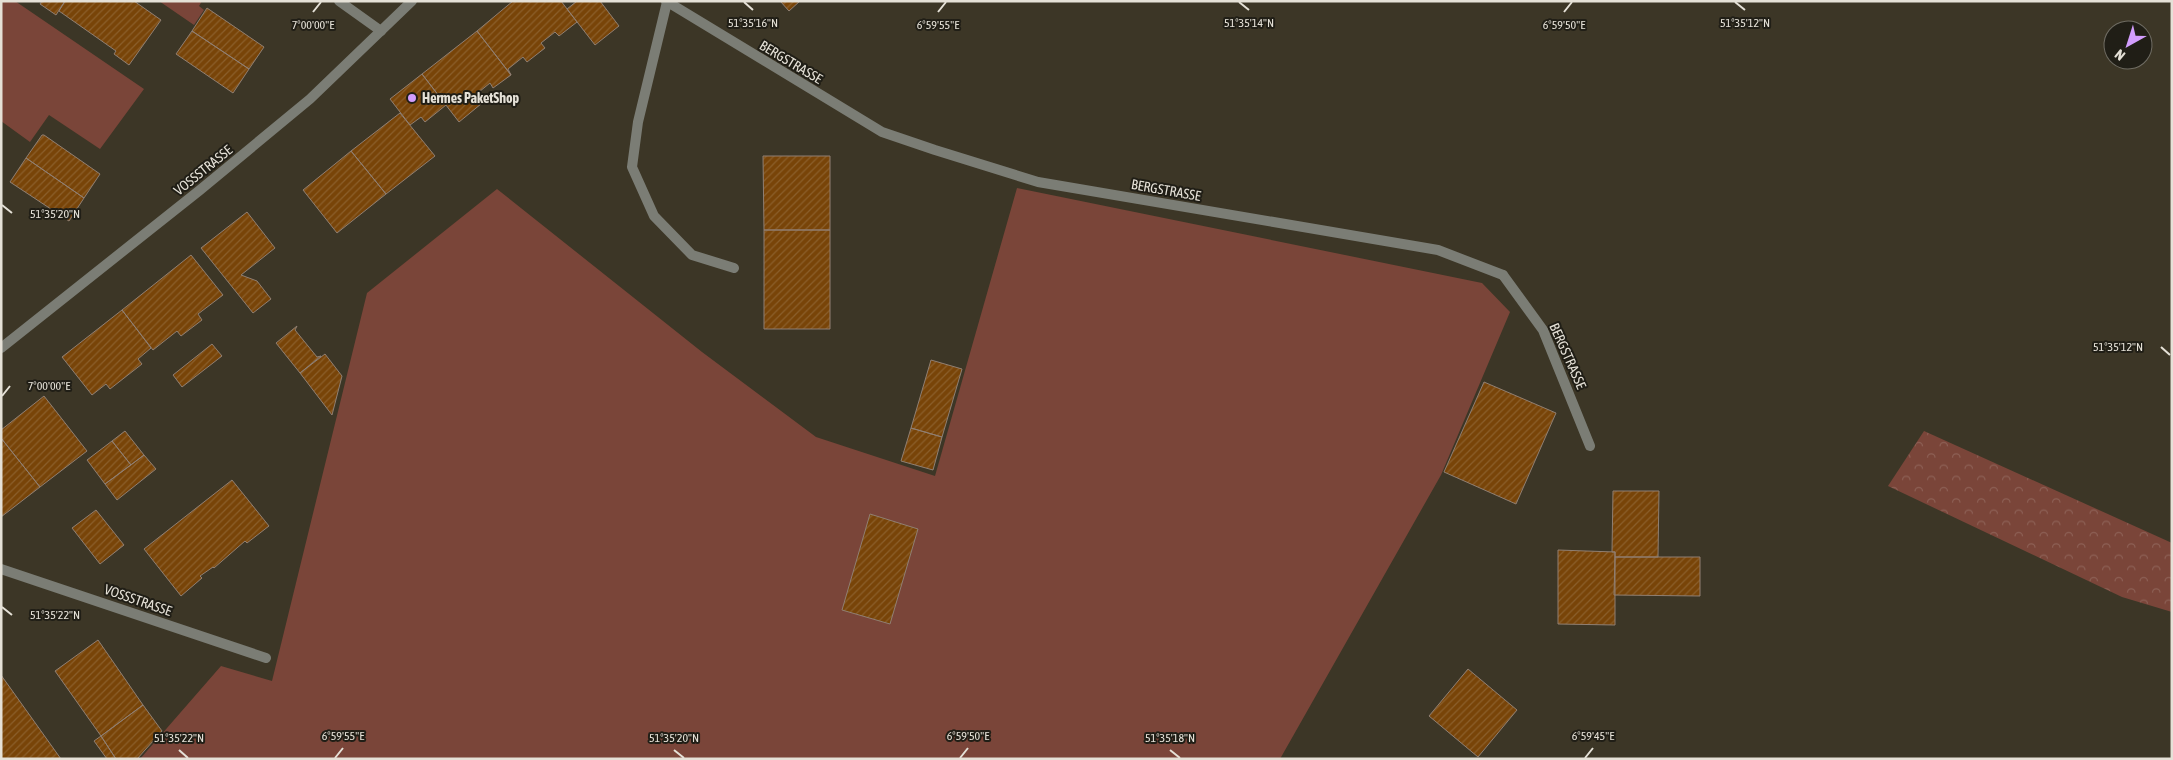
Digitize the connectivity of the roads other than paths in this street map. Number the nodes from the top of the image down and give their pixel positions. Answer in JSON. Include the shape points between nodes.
{"nodes":[{"id":1,"x":340,"y":1,"type":"edge"},
{"id":2,"x":412,"y":1,"type":"edge"},
{"id":3,"x":666,"y":2,"type":"edge"},
{"id":4,"x":381,"y":31,"type":"junction"},
{"id":5,"x":734,"y":268,"type":"dead end"},
{"id":6,"x":1,"y":348,"type":"edge"},
{"id":7,"x":1590,"y":446,"type":"dead end"},
{"id":8,"x":1,"y":568,"type":"edge"},
{"id":9,"x":266,"y":658,"type":"dead end"}],
"edges":[{"from":1,"to":4,"type":"street"},
{"from":2,"to":4,"type":"street","name":"VOSSSTRASSE"},
{"from":3,"to":5,"type":"street","name":"BERGSTRASSE","via":[[638,122],[632,167],[654,216],[692,255]]},
{"from":3,"to":7,"type":"street","name":"BERGSTRASSE","via":[[882,132],[935,150],[1038,182],[1438,250],[1503,275],[1543,330]]},
{"from":4,"to":6,"type":"street","name":"VOSSSTRASSE","via":[[288,118]]},
{"from":8,"to":9,"type":"street","name":"VOSSSTRASSE"}]}
